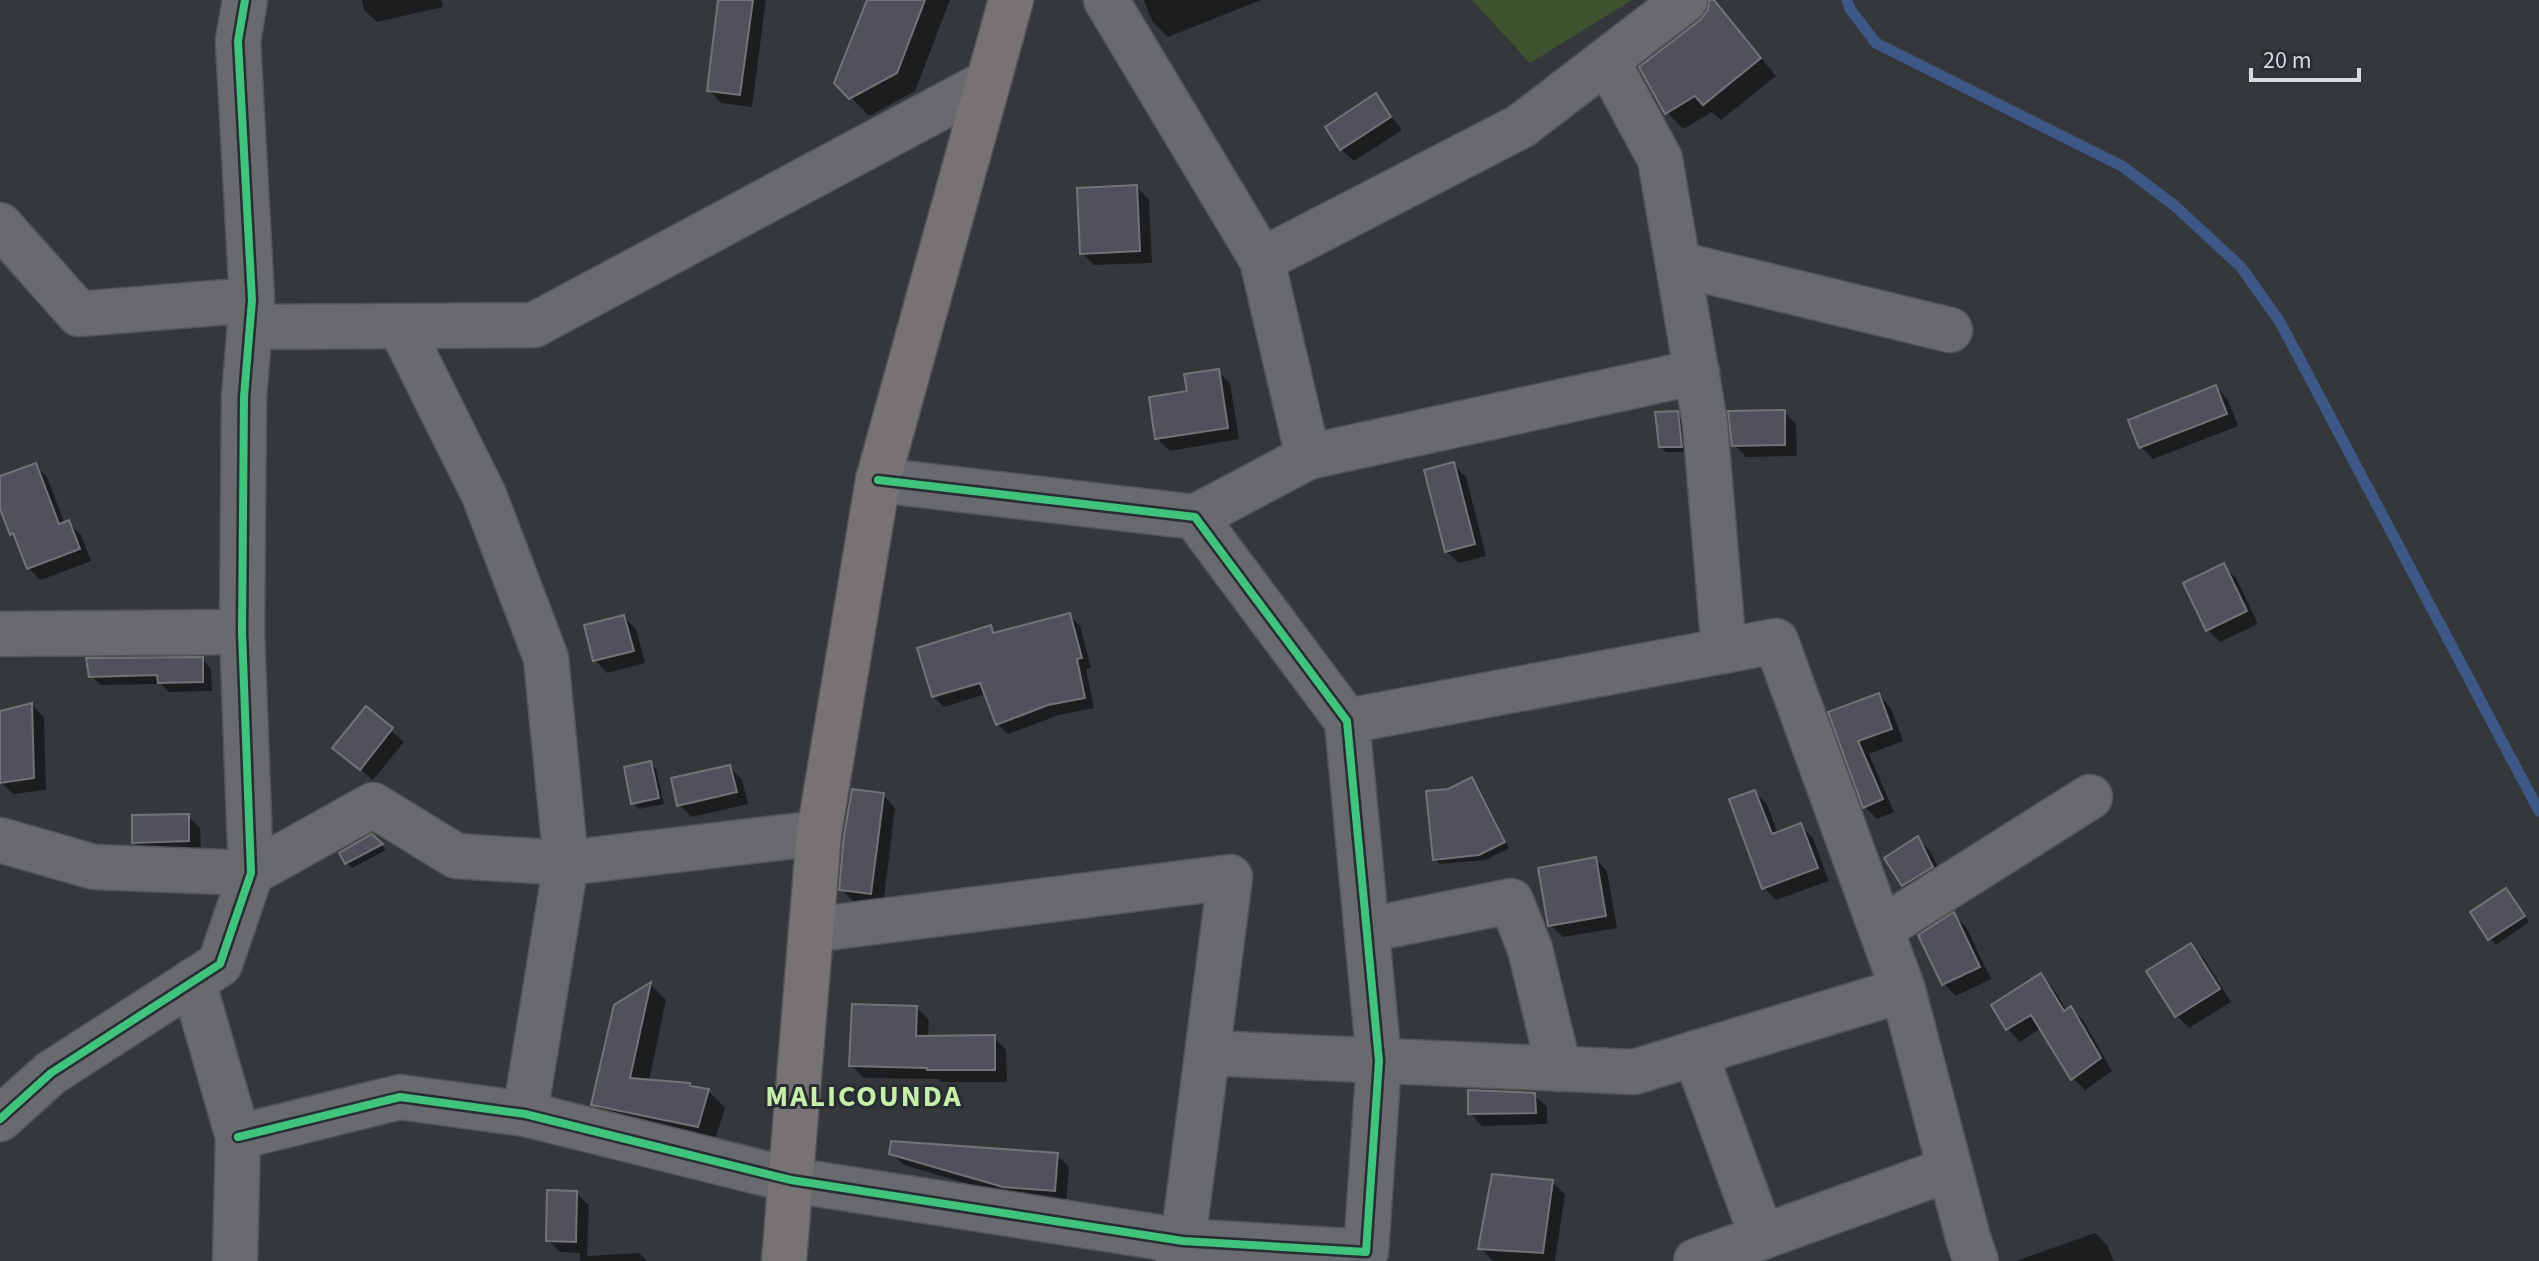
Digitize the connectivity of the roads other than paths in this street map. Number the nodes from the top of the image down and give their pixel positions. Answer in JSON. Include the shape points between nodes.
{"nodes":[{"id":1,"x":245,"y":0,"type":"edge"},
{"id":2,"x":1011,"y":0,"type":"edge"},
{"id":3,"x":1106,"y":0,"type":"edge"},
{"id":4,"x":1685,"y":0,"type":"edge"},
{"id":5,"x":1607,"y":61,"type":"junction"},
{"id":6,"x":988,"y":82,"type":"junction"},
{"id":7,"x":0,"y":225,"type":"edge"},
{"id":8,"x":1262,"y":260,"type":"junction"},
{"id":9,"x":1678,"y":264,"type":"junction"},
{"id":10,"x":251,"y":314,"type":"junction"},
{"id":11,"x":400,"y":326,"type":"junction"},
{"id":12,"x":1950,"y":330,"type":"dead end"},
{"id":13,"x":1697,"y":372,"type":"junction"},
{"id":14,"x":1308,"y":457,"type":"junction"},
{"id":15,"x":878,"y":480,"type":"junction"},
{"id":16,"x":1195,"y":517,"type":"junction"},
{"id":17,"x":242,"y":632,"type":"junction"},
{"id":18,"x":0,"y":634,"type":"edge"},
{"id":19,"x":1724,"y":651,"type":"junction"},
{"id":20,"x":1347,"y":721,"type":"junction"},
{"id":21,"x":2090,"y":797,"type":"dead end"},
{"id":22,"x":819,"y":833,"type":"junction"},
{"id":23,"x":0,"y":840,"type":"edge"},
{"id":24,"x":566,"y":863,"type":"junction"},
{"id":25,"x":251,"y":873,"type":"junction"},
{"id":26,"x":1881,"y":929,"type":"junction"},
{"id":27,"x":811,"y":930,"type":"junction"},
{"id":28,"x":1367,"y":930,"type":"junction"},
{"id":29,"x":193,"y":981,"type":"junction"},
{"id":30,"x":1903,"y":990,"type":"junction"},
{"id":31,"x":1208,"y":1053,"type":"junction"},
{"id":32,"x":1695,"y":1053,"type":"junction"},
{"id":33,"x":1379,"y":1061,"type":"junction"},
{"id":34,"x":1559,"y":1069,"type":"junction"},
{"id":35,"x":525,"y":1114,"type":"junction"},
{"id":36,"x":0,"y":1119,"type":"edge"},
{"id":37,"x":238,"y":1137,"type":"junction"},
{"id":38,"x":1950,"y":1169,"type":"junction"},
{"id":39,"x":791,"y":1180,"type":"junction"},
{"id":40,"x":1762,"y":1237,"type":"junction"},
{"id":41,"x":1180,"y":1251,"type":"edge"},
{"id":42,"x":235,"y":1261,"type":"edge"},
{"id":43,"x":784,"y":1261,"type":"edge"},
{"id":44,"x":1696,"y":1261,"type":"edge"},
{"id":45,"x":1976,"y":1261,"type":"edge"}],
"edges":[{"from":1,"to":10,"type":"street","via":[[238,41]]},
{"from":2,"to":6,"type":"main road"},
{"from":3,"to":8,"type":"street"},
{"from":4,"to":5,"type":"street"},
{"from":5,"to":8,"type":"street","via":[[1521,126]]},
{"from":5,"to":9,"type":"street","via":[[1660,159]]},
{"from":6,"to":11,"type":"street","via":[[534,325]]},
{"from":6,"to":15,"type":"main road"},
{"from":7,"to":10,"type":"street","via":[[79,314]]},
{"from":8,"to":14,"type":"street"},
{"from":9,"to":12,"type":"street"},
{"from":9,"to":13,"type":"street"},
{"from":10,"to":11,"type":"street"},
{"from":10,"to":17,"type":"street","via":[[244,397]]},
{"from":11,"to":24,"type":"street","via":[[484,495],[546,658]]},
{"from":13,"to":14,"type":"street"},
{"from":13,"to":19,"type":"street"},
{"from":14,"to":16,"type":"street"},
{"from":15,"to":16,"type":"street"},
{"from":15,"to":22,"type":"main road"},
{"from":16,"to":20,"type":"street"},
{"from":17,"to":18,"type":"street"},
{"from":17,"to":25,"type":"street"},
{"from":19,"to":20,"type":"street"},
{"from":19,"to":26,"type":"street","via":[[1776,641]]},
{"from":20,"to":28,"type":"street"},
{"from":21,"to":26,"type":"street"},
{"from":22,"to":24,"type":"street"},
{"from":22,"to":27,"type":"main road"},
{"from":23,"to":25,"type":"street","via":[[94,867]]},
{"from":24,"to":25,"type":"street","via":[[456,856],[373,805]]},
{"from":24,"to":35,"type":"street"},
{"from":25,"to":29,"type":"street","via":[[220,964]]},
{"from":26,"to":30,"type":"street"},
{"from":27,"to":31,"type":"street","via":[[1230,877]]},
{"from":27,"to":39,"type":"main road"},
{"from":28,"to":33,"type":"street"},
{"from":28,"to":34,"type":"street","via":[[1511,901],[1530,949]]},
{"from":29,"to":36,"type":"street","via":[[51,1073]]},
{"from":29,"to":37,"type":"street"},
{"from":30,"to":32,"type":"street"},
{"from":30,"to":38,"type":"street"},
{"from":31,"to":33,"type":"street"},
{"from":31,"to":41,"type":"street"},
{"from":32,"to":34,"type":"street","via":[[1634,1072]]},
{"from":32,"to":40,"type":"street"},
{"from":33,"to":34,"type":"street"},
{"from":33,"to":41,"type":"street","via":[[1366,1252]]},
{"from":35,"to":37,"type":"street","via":[[400,1097]]},
{"from":35,"to":39,"type":"street"},
{"from":37,"to":42,"type":"street"},
{"from":38,"to":40,"type":"street"},
{"from":38,"to":45,"type":"street"},
{"from":39,"to":41,"type":"street"},
{"from":39,"to":43,"type":"main road"},
{"from":40,"to":44,"type":"street"}]}
